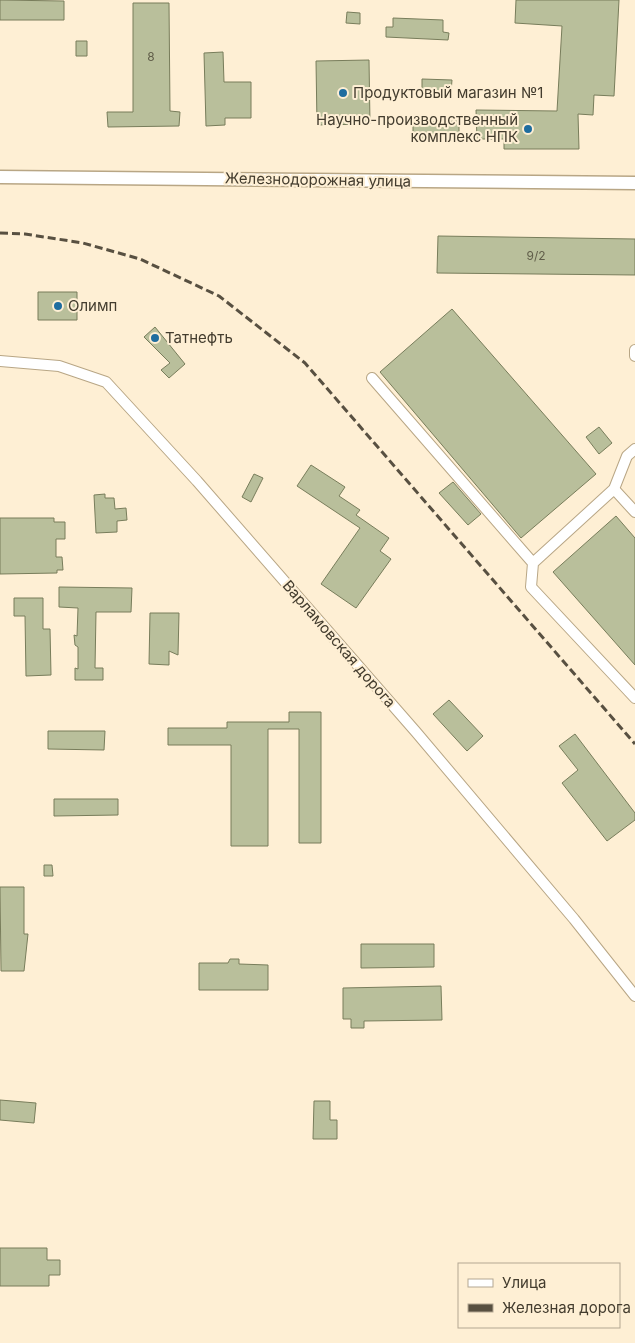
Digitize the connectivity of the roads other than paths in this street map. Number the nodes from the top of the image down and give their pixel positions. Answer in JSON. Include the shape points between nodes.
{"nodes":[{"id":1,"x":0,"y":177,"type":"edge"},
{"id":2,"x":635,"y":183,"type":"edge"},
{"id":3,"x":635,"y":350,"type":"edge"},
{"id":4,"x":635,"y":356,"type":"edge"},
{"id":5,"x":0,"y":361,"type":"edge"},
{"id":6,"x":372,"y":378,"type":"dead end"},
{"id":7,"x":635,"y":449,"type":"edge"},
{"id":8,"x":614,"y":489,"type":"junction"},
{"id":9,"x":635,"y":512,"type":"edge"},
{"id":10,"x":533,"y":563,"type":"junction"},
{"id":11,"x":635,"y":698,"type":"edge"},
{"id":12,"x":635,"y":996,"type":"edge"}],
"edges":[{"from":1,"to":2,"type":"main road","name":"Железнодорожная улица"},
{"from":3,"to":4,"type":"street"},
{"from":5,"to":12,"type":"street","name":"Варламовская дорога","via":[[59,366],[106,382],[416,732]]},
{"from":6,"to":10,"type":"street"},
{"from":7,"to":8,"type":"street","via":[[627,456]]},
{"from":8,"to":9,"type":"street"},
{"from":8,"to":10,"type":"street"},
{"from":10,"to":11,"type":"street","via":[[532,586]]}]}
